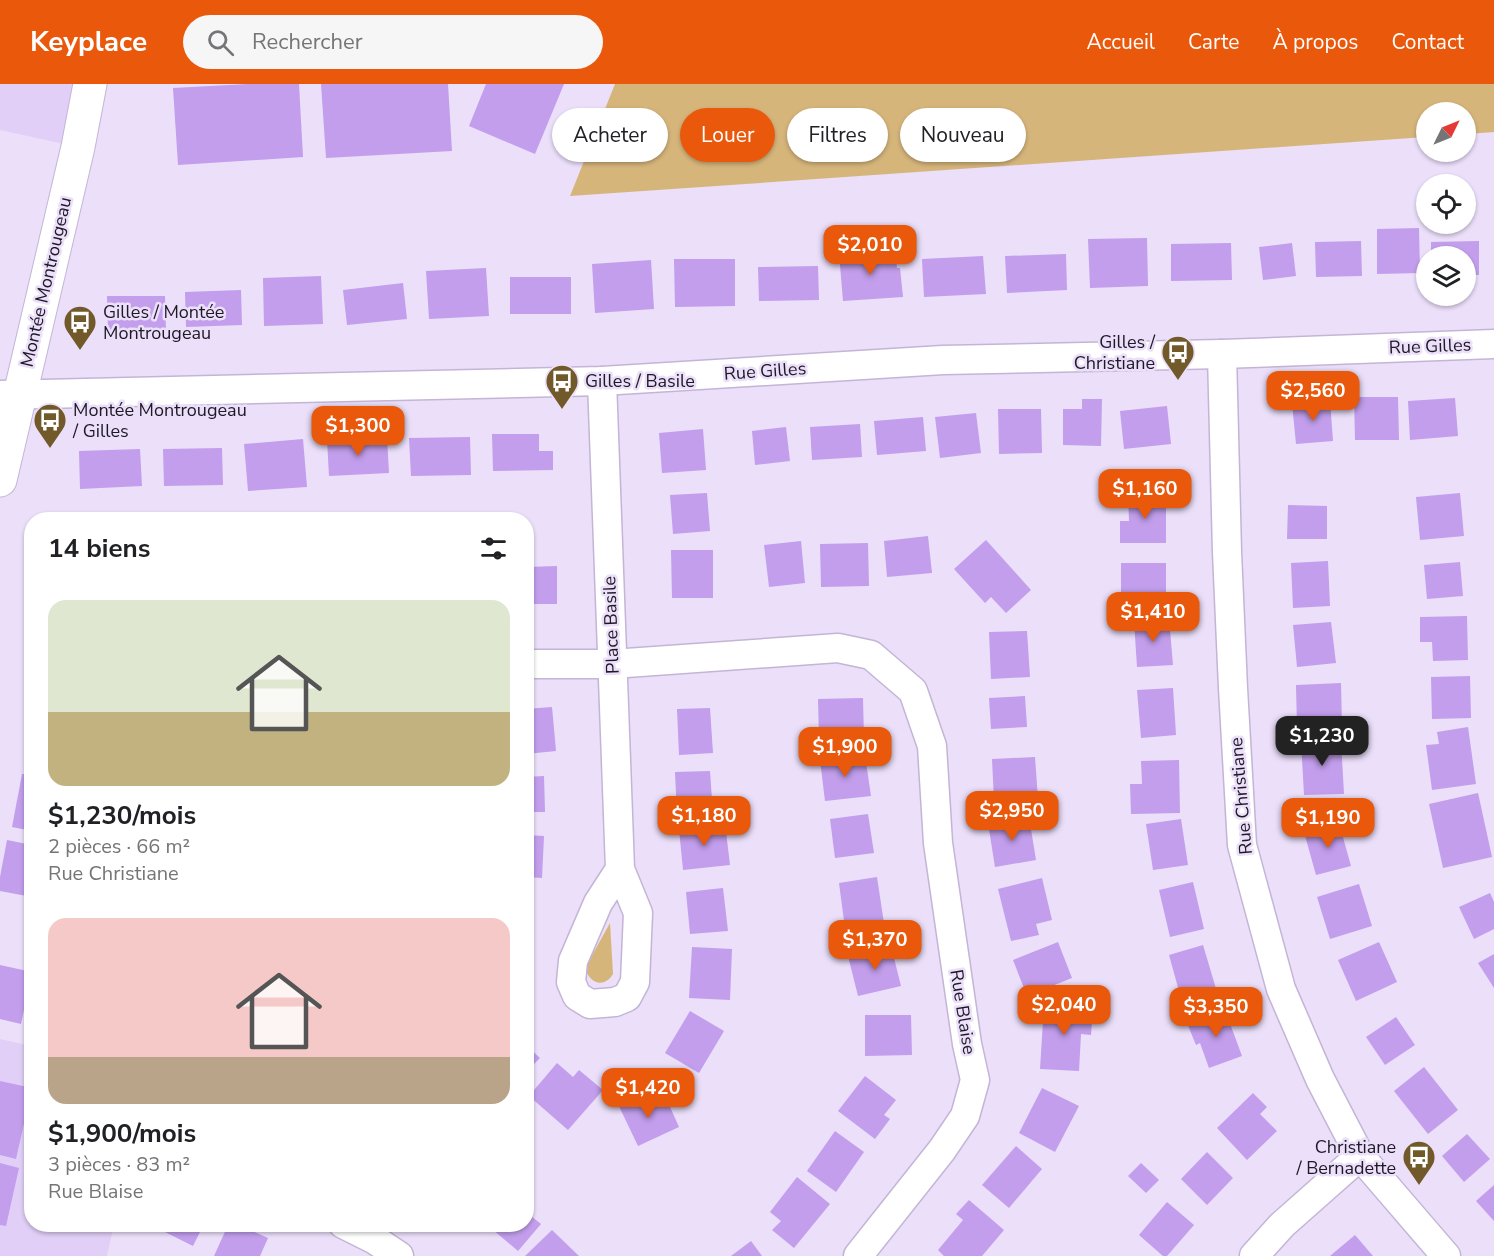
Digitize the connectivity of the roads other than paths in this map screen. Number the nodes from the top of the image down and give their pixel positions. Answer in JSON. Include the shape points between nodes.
{"nodes":[{"id":1,"x":90,"y":84,"type":"edge"},
{"id":2,"x":1494,"y":344,"type":"edge"},
{"id":3,"x":1222,"y":354,"type":"junction"},
{"id":4,"x":602,"y":381,"type":"junction"},
{"id":5,"x":10,"y":394,"type":"edge"},
{"id":6,"x":0,"y":480,"type":"edge"},
{"id":7,"x":534,"y":664,"type":"edge"},
{"id":8,"x":612,"y":664,"type":"junction"},
{"id":9,"x":620,"y":869,"type":"dead end"},
{"id":10,"x":1360,"y":1156,"type":"junction"},
{"id":11,"x":359,"y":1232,"type":"edge"},
{"id":12,"x":399,"y":1256,"type":"edge"},
{"id":13,"x":858,"y":1256,"type":"edge"},
{"id":14,"x":1254,"y":1256,"type":"edge"},
{"id":15,"x":1446,"y":1256,"type":"edge"}],
"edges":[{"from":1,"to":5,"type":"street","name":"Montée Montrougeau","via":[[78,147]]},
{"from":2,"to":3,"type":"street","name":"Rue Gilles"},
{"from":3,"to":4,"type":"street","name":"Rue Gilles","via":[[943,360]]},
{"from":3,"to":10,"type":"street","name":"Rue Christiane","via":[[1242,845],[1281,989],[1320,1080]]},
{"from":4,"to":5,"type":"street","name":"Rue Gilles"},
{"from":4,"to":8,"type":"street","name":"Place Basile"},
{"from":5,"to":6,"type":"street","name":"Montée Montrougeau"},
{"from":7,"to":8,"type":"street","name":"Rue Blaise"},
{"from":8,"to":9,"type":"street","name":"Place Basile"},
{"from":8,"to":13,"type":"street","name":"Rue Blaise","via":[[838,648],[871,656],[913,691],[932,746],[938,843],[975,1080],[965,1116],[948,1142]]},
{"from":10,"to":14,"type":"street","via":[[1281,1225]]},
{"from":10,"to":15,"type":"street","name":"Rue Christiane"},
{"from":11,"to":12,"type":"street"}]}
